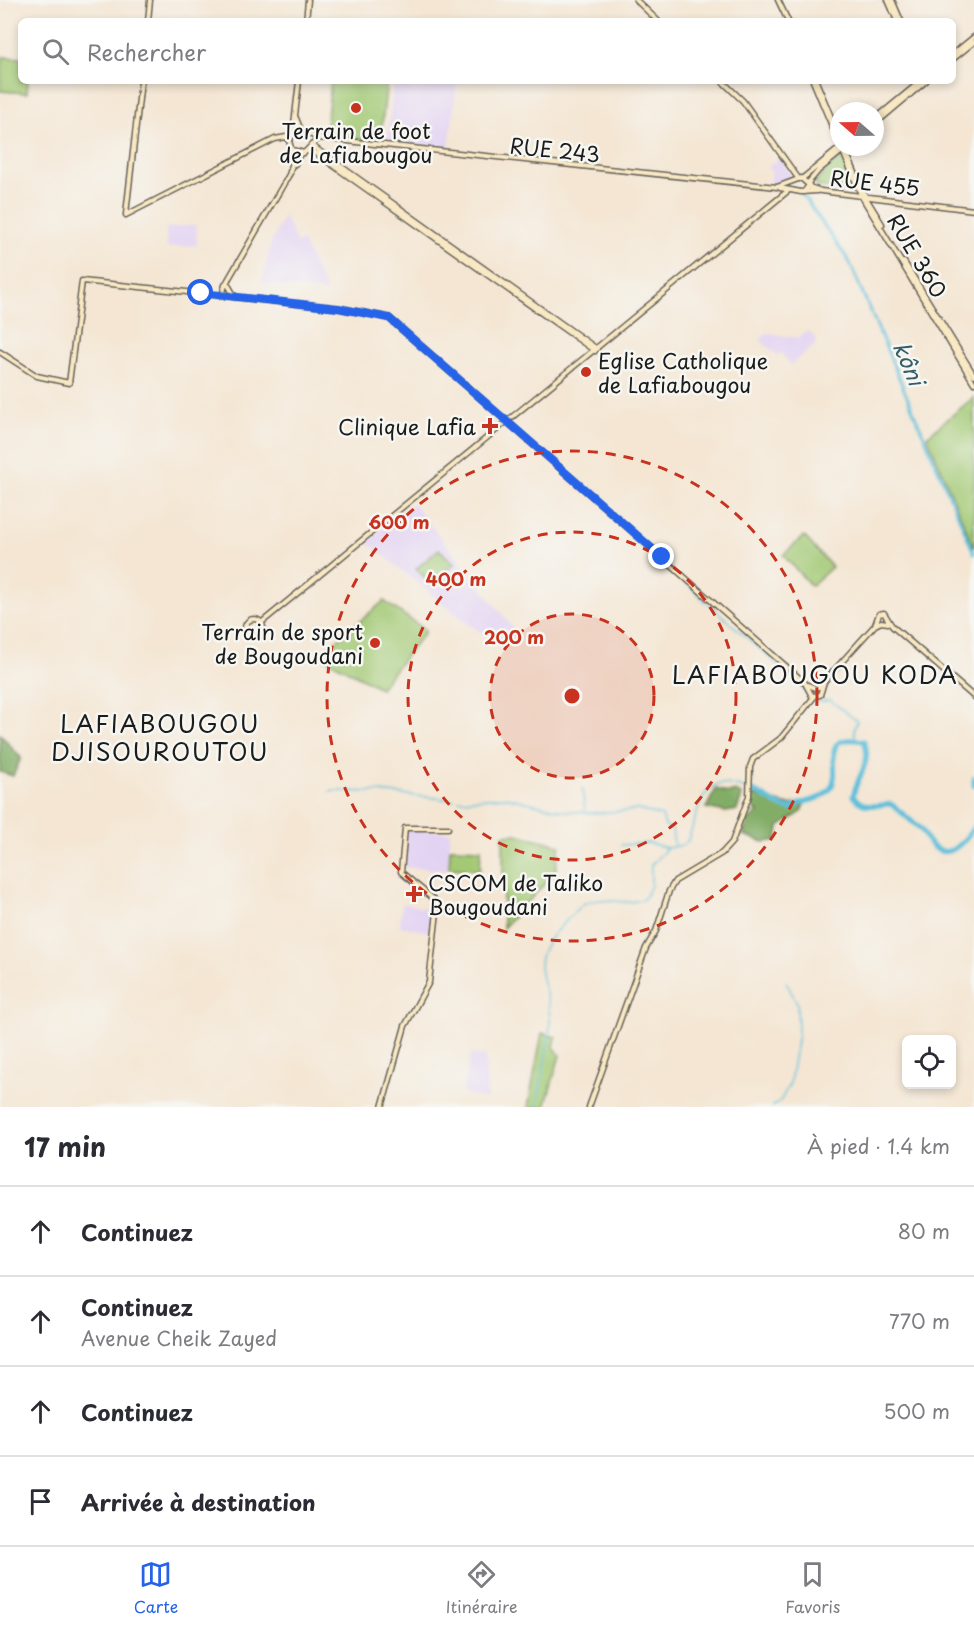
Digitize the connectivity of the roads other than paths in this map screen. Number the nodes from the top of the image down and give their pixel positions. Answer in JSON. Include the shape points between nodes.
{"nodes":[{"id":1,"x":150,"y":0,"type":"edge"},
{"id":2,"x":308,"y":0,"type":"edge"},
{"id":3,"x":636,"y":0,"type":"edge"},
{"id":4,"x":780,"y":0,"type":"edge"},
{"id":5,"x":890,"y":0,"type":"edge"},
{"id":6,"x":148,"y":18,"type":"edge"},
{"id":7,"x":306,"y":18,"type":"edge"},
{"id":8,"x":655,"y":18,"type":"edge"},
{"id":9,"x":788,"y":18,"type":"edge"},
{"id":10,"x":898,"y":18,"type":"edge"},
{"id":11,"x":974,"y":37,"type":"edge"},
{"id":12,"x":974,"y":42,"type":"edge"},
{"id":13,"x":956,"y":52,"type":"edge"},
{"id":14,"x":956,"y":57,"type":"edge"},
{"id":15,"x":141,"y":84,"type":"edge"},
{"id":16,"x":299,"y":84,"type":"edge"},
{"id":17,"x":725,"y":84,"type":"edge"},
{"id":18,"x":815,"y":84,"type":"edge"},
{"id":19,"x":815,"y":84,"type":"edge"},
{"id":20,"x":919,"y":84,"type":"edge"},
{"id":21,"x":919,"y":84,"type":"edge"},
{"id":22,"x":884,"y":112,"type":"edge"},
{"id":23,"x":295,"y":116,"type":"junction"},
{"id":24,"x":830,"y":116,"type":"edge"},
{"id":25,"x":884,"y":116,"type":"edge"},
{"id":26,"x":830,"y":119,"type":"edge"},
{"id":27,"x":301,"y":131,"type":"junction"},
{"id":28,"x":292,"y":135,"type":"junction"},
{"id":29,"x":309,"y":136,"type":"junction"},
{"id":30,"x":319,"y":138,"type":"junction"},
{"id":31,"x":288,"y":139,"type":"junction"},
{"id":32,"x":311,"y":144,"type":"junction"},
{"id":33,"x":292,"y":150,"type":"junction"},
{"id":34,"x":307,"y":151,"type":"junction"},
{"id":35,"x":300,"y":154,"type":"junction"},
{"id":36,"x":830,"y":156,"type":"edge"},
{"id":37,"x":833,"y":156,"type":"edge"},
{"id":38,"x":846,"y":156,"type":"edge"},
{"id":39,"x":788,"y":167,"type":"junction"},
{"id":40,"x":289,"y":175,"type":"junction"},
{"id":41,"x":800,"y":178,"type":"junction"},
{"id":42,"x":809,"y":185,"type":"junction"},
{"id":43,"x":790,"y":187,"type":"junction"},
{"id":44,"x":821,"y":191,"type":"junction"},
{"id":45,"x":804,"y":192,"type":"junction"},
{"id":46,"x":864,"y":197,"type":"junction"},
{"id":47,"x":974,"y":210,"type":"edge"},
{"id":48,"x":227,"y":287,"type":"junction"},
{"id":49,"x":219,"y":294,"type":"junction"},
{"id":50,"x":228,"y":297,"type":"junction"},
{"id":51,"x":235,"y":297,"type":"junction"},
{"id":52,"x":596,"y":350,"type":"junction"},
{"id":53,"x":0,"y":352,"type":"edge"},
{"id":54,"x":974,"y":375,"type":"edge"},
{"id":55,"x":974,"y":383,"type":"edge"},
{"id":56,"x":508,"y":422,"type":"junction"},
{"id":57,"x":878,"y":615,"type":"junction"},
{"id":58,"x":884,"y":621,"type":"junction"},
{"id":59,"x":261,"y":623,"type":"junction"},
{"id":60,"x":875,"y":625,"type":"junction"},
{"id":61,"x":824,"y":682,"type":"junction"},
{"id":62,"x":805,"y":683,"type":"junction"},
{"id":63,"x":815,"y":688,"type":"junction"},
{"id":64,"x":821,"y":692,"type":"junction"},
{"id":65,"x":812,"y":695,"type":"junction"},
{"id":66,"x":974,"y":697,"type":"edge"},
{"id":67,"x":448,"y":828,"type":"dead end"},
{"id":68,"x":381,"y":1107,"type":"edge"},
{"id":69,"x":589,"y":1107,"type":"edge"}],
"edges":[{"from":1,"to":6,"type":"street"},
{"from":2,"to":7,"type":"street"},
{"from":3,"to":8,"type":"street"},
{"from":4,"to":9,"type":"street"},
{"from":5,"to":10,"type":"street"},
{"from":11,"to":13,"type":"street"},
{"from":12,"to":14,"type":"street"},
{"from":15,"to":31,"type":"street","via":[[126,215],[275,139]]},
{"from":16,"to":23,"type":"street"},
{"from":17,"to":39,"type":"street","via":[[743,101]]},
{"from":18,"to":24,"type":"street"},
{"from":19,"to":26,"type":"street","name":"RUE 360"},
{"from":20,"to":22,"type":"street"},
{"from":21,"to":25,"type":"street"},
{"from":23,"to":27,"type":"street"},
{"from":23,"to":28,"type":"street"},
{"from":27,"to":28,"type":"street"},
{"from":27,"to":29,"type":"street"},
{"from":28,"to":31,"type":"street"},
{"from":29,"to":30,"type":"street","name":"RUE 243"},
{"from":29,"to":32,"type":"street"},
{"from":30,"to":32,"type":"street"},
{"from":30,"to":43,"type":"street","name":"RUE 243"},
{"from":31,"to":33,"type":"street"},
{"from":32,"to":34,"type":"street"},
{"from":32,"to":52,"type":"street"},
{"from":33,"to":35,"type":"street"},
{"from":33,"to":40,"type":"street","via":[[294,164]]},
{"from":34,"to":35,"type":"street"},
{"from":34,"to":52,"type":"street"},
{"from":35,"to":40,"type":"street"},
{"from":36,"to":41,"type":"street"},
{"from":37,"to":42,"type":"street"},
{"from":38,"to":46,"type":"street","name":"RUE 360"},
{"from":39,"to":41,"type":"street","name":"RUE 455"},
{"from":39,"to":43,"type":"street"},
{"from":40,"to":48,"type":"street"},
{"from":41,"to":42,"type":"street","name":"RUE 455"},
{"from":41,"to":43,"type":"street"},
{"from":42,"to":44,"type":"street","name":"RUE 455"},
{"from":42,"to":45,"type":"street"},
{"from":43,"to":45,"type":"street","name":"RUE 243"},
{"from":43,"to":52,"type":"street"},
{"from":44,"to":45,"type":"street","name":"RUE 243"},
{"from":44,"to":46,"type":"street","name":"RUE 455"},
{"from":46,"to":47,"type":"street","name":"RUE 455"},
{"from":46,"to":54,"type":"street","name":"RUE 360"},
{"from":46,"to":55,"type":"street","name":"RUE 360"},
{"from":48,"to":49,"type":"street"},
{"from":48,"to":50,"type":"street"},
{"from":48,"to":50,"type":"street"},
{"from":48,"to":51,"type":"street"},
{"from":49,"to":50,"type":"street"},
{"from":49,"to":53,"type":"street","via":[[82,281],[69,383],[37,376]]},
{"from":50,"to":51,"type":"street"},
{"from":51,"to":56,"type":"street","via":[[384,315]]},
{"from":52,"to":56,"type":"street"},
{"from":56,"to":59,"type":"street"},
{"from":56,"to":62,"type":"street"},
{"from":57,"to":58,"type":"street"},
{"from":57,"to":58,"type":"street","via":[[884,613]]},
{"from":57,"to":60,"type":"street"},
{"from":58,"to":60,"type":"street"},
{"from":58,"to":66,"type":"street"},
{"from":59,"to":59,"type":"street","via":[[250,621],[245,628],[247,634],[259,636]]},
{"from":60,"to":61,"type":"street"},
{"from":61,"to":63,"type":"street"},
{"from":61,"to":64,"type":"street"},
{"from":62,"to":63,"type":"street"},
{"from":62,"to":65,"type":"street"},
{"from":63,"to":64,"type":"street"},
{"from":63,"to":65,"type":"street"},
{"from":64,"to":65,"type":"street","via":[[819,696]]},
{"from":65,"to":69,"type":"street","via":[[781,738],[753,759],[749,796],[732,842],[722,853],[678,878],[669,891]]},
{"from":67,"to":68,"type":"street","via":[[405,828],[401,872],[438,903],[429,982],[405,1026]]}]}
